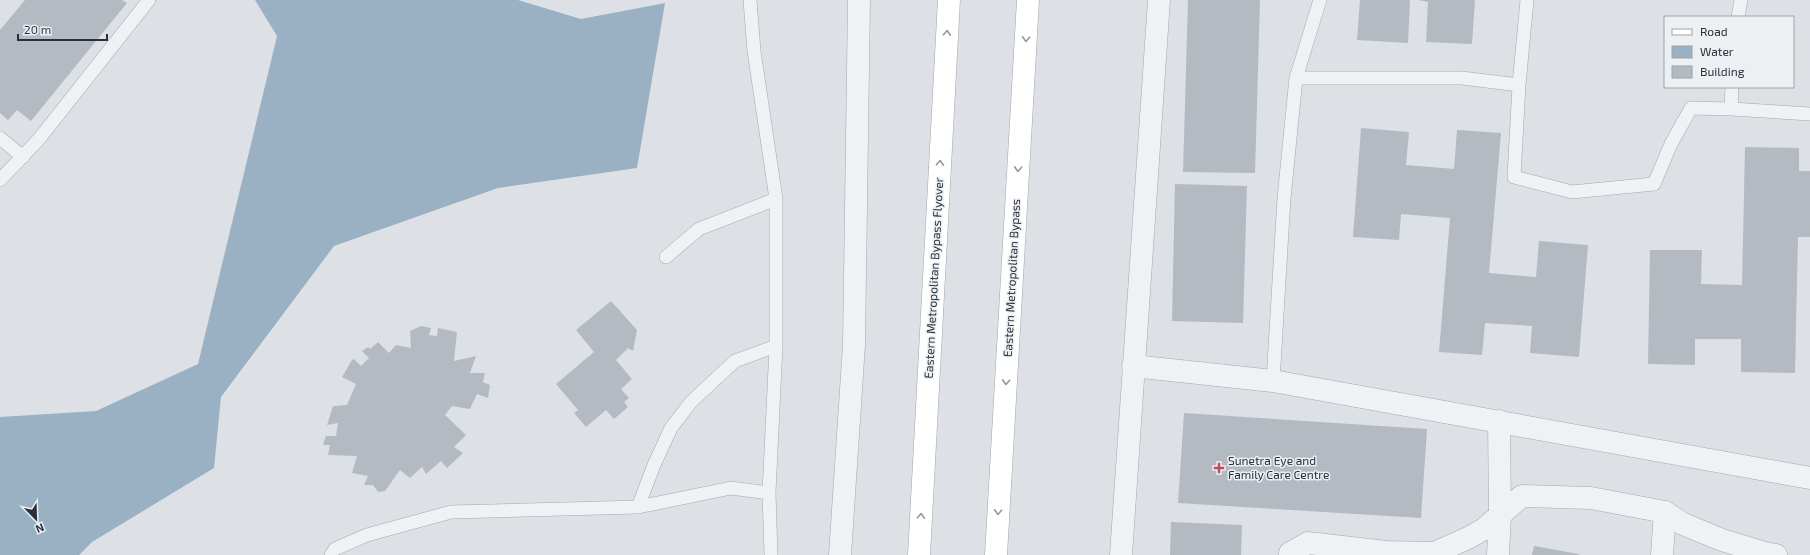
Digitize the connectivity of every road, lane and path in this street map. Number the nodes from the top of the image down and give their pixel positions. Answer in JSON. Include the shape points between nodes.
{"nodes":[{"id":1,"x":148,"y":0,"type":"edge"},
{"id":2,"x":750,"y":0,"type":"edge"},
{"id":3,"x":859,"y":0,"type":"edge"},
{"id":4,"x":949,"y":0,"type":"edge"},
{"id":5,"x":1028,"y":0,"type":"edge"},
{"id":6,"x":1160,"y":0,"type":"edge"},
{"id":7,"x":1320,"y":0,"type":"edge"},
{"id":8,"x":1527,"y":0,"type":"edge"},
{"id":9,"x":1741,"y":0,"type":"edge"},
{"id":10,"x":1738,"y":16,"type":"edge"},
{"id":11,"x":1296,"y":78,"type":"junction"},
{"id":12,"x":1519,"y":85,"type":"junction"},
{"id":13,"x":1732,"y":88,"type":"edge"},
{"id":14,"x":1731,"y":109,"type":"junction"},
{"id":15,"x":1810,"y":114,"type":"edge"},
{"id":16,"x":0,"y":138,"type":"edge"},
{"id":17,"x":23,"y":157,"type":"junction"},
{"id":18,"x":0,"y":180,"type":"edge"},
{"id":19,"x":776,"y":199,"type":"junction"},
{"id":20,"x":666,"y":257,"type":"dead end"},
{"id":21,"x":776,"y":346,"type":"junction"},
{"id":22,"x":1133,"y":366,"type":"junction"},
{"id":23,"x":1273,"y":381,"type":"junction"},
{"id":24,"x":1499,"y":421,"type":"junction"},
{"id":25,"x":1810,"y":478,"type":"edge"},
{"id":26,"x":769,"y":493,"type":"junction"},
{"id":27,"x":638,"y":507,"type":"junction"},
{"id":28,"x":1665,"y":512,"type":"junction"},
{"id":29,"x":1500,"y":516,"type":"junction"},
{"id":30,"x":1722,"y":548,"type":"edge"},
{"id":31,"x":1434,"y":554,"type":"edge"},
{"id":32,"x":331,"y":555,"type":"edge"},
{"id":33,"x":771,"y":555,"type":"edge"},
{"id":34,"x":840,"y":555,"type":"edge"},
{"id":35,"x":919,"y":555,"type":"edge"},
{"id":36,"x":996,"y":555,"type":"edge"},
{"id":37,"x":1121,"y":555,"type":"edge"},
{"id":38,"x":1290,"y":555,"type":"edge"},
{"id":39,"x":1498,"y":555,"type":"edge"},
{"id":40,"x":1662,"y":555,"type":"edge"},
{"id":41,"x":1776,"y":555,"type":"edge"}],
"edges":[{"from":1,"to":17,"type":"lane"},
{"from":2,"to":19,"type":"lane","via":[[754,51]]},
{"from":3,"to":34,"type":"street","via":[[854,345]]},
{"from":35,"to":4,"type":"main road","name":"Eastern Metropolitan Bypass Flyover","one_way":true},
{"from":5,"to":36,"type":"main road","name":"Eastern Metropolitan Bypass","one_way":true},
{"from":6,"to":22,"type":"street"},
{"from":7,"to":11,"type":"lane"},
{"from":8,"to":12,"type":"lane"},
{"from":9,"to":10,"type":"lane"},
{"from":11,"to":12,"type":"lane","via":[[1462,78]]},
{"from":11,"to":23,"type":"lane","via":[[1284,198]]},
{"from":12,"to":14,"type":"lane","via":[[1514,177],[1572,192],[1654,184],[1690,108]]},
{"from":13,"to":14,"type":"lane"},
{"from":14,"to":15,"type":"lane"},
{"from":16,"to":17,"type":"lane"},
{"from":17,"to":18,"type":"lane"},
{"from":19,"to":20,"type":"lane","via":[[699,229]]},
{"from":19,"to":21,"type":"lane"},
{"from":21,"to":26,"type":"lane"},
{"from":21,"to":27,"type":"lane","via":[[735,361],[691,402],[671,428]]},
{"from":22,"to":23,"type":"street"},
{"from":22,"to":37,"type":"street"},
{"from":23,"to":24,"type":"street"},
{"from":24,"to":25,"type":"street"},
{"from":24,"to":29,"type":"street"},
{"from":26,"to":27,"type":"lane","via":[[731,488]]},
{"from":26,"to":33,"type":"lane"},
{"from":27,"to":32,"type":"lane","via":[[451,512],[367,535],[335,549]]},
{"from":28,"to":29,"type":"street","via":[[1591,498],[1522,496]]},
{"from":28,"to":30,"type":"street"},
{"from":28,"to":40,"type":"street"},
{"from":29,"to":31,"type":"street","via":[[1484,529]]},
{"from":29,"to":39,"type":"street"},
{"from":30,"to":41,"type":"street"},
{"from":31,"to":38,"type":"street","via":[[1386,552],[1308,542],[1290,552]]}]}
